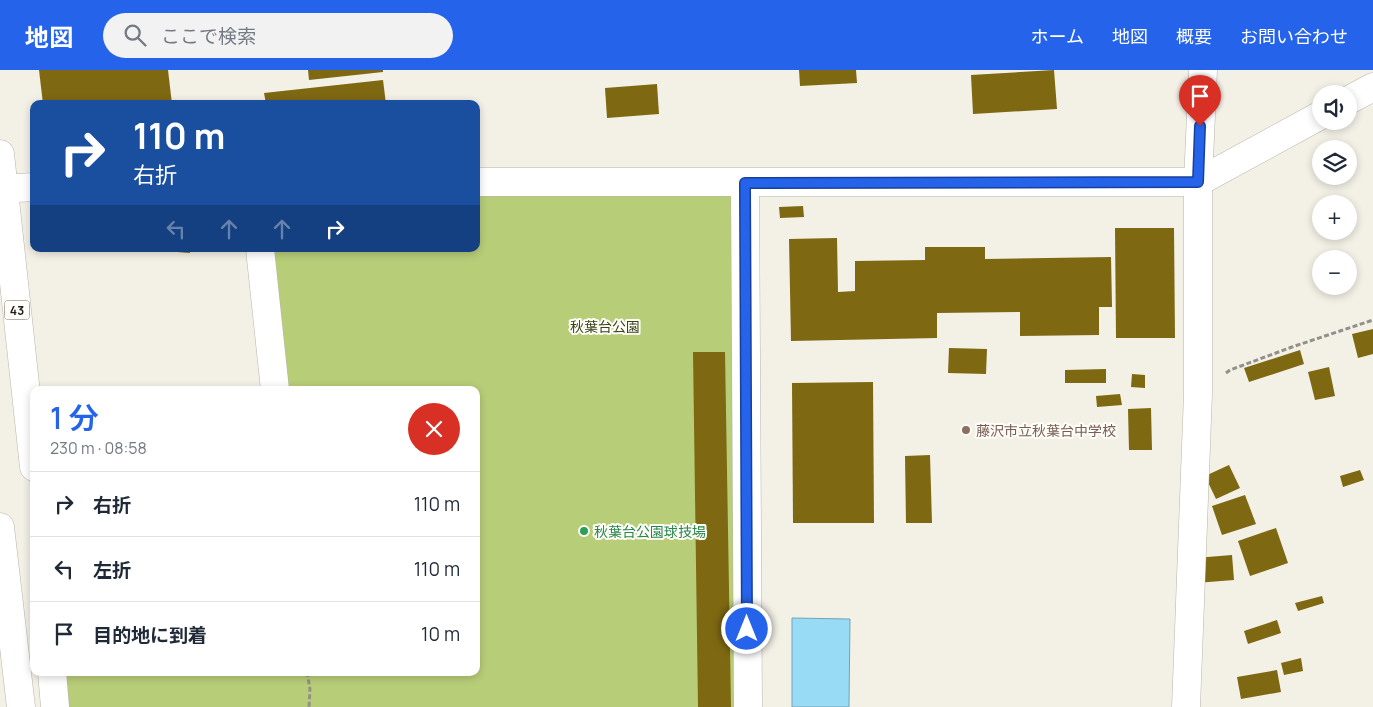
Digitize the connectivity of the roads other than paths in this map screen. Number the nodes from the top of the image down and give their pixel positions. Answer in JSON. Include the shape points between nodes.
{"nodes":[{"id":1,"x":1203,"y":70,"type":"edge"},
{"id":2,"x":1373,"y":87,"type":"edge"},
{"id":3,"x":1357,"y":96,"type":"edge"},
{"id":4,"x":1312,"y":120,"type":"edge"},
{"id":5,"x":0,"y":154,"type":"edge"},
{"id":6,"x":480,"y":182,"type":"edge"},
{"id":7,"x":1198,"y":182,"type":"junction"},
{"id":8,"x":745,"y":183,"type":"junction"},
{"id":9,"x":30,"y":187,"type":"edge"},
{"id":10,"x":2,"y":188,"type":"edge"},
{"id":11,"x":260,"y":252,"type":"edge"},
{"id":12,"x":275,"y":386,"type":"edge"},
{"id":13,"x":30,"y":432,"type":"edge"},
{"id":14,"x":0,"y":527,"type":"edge"},
{"id":15,"x":52,"y":676,"type":"edge"},
{"id":16,"x":21,"y":707,"type":"edge"},
{"id":17,"x":55,"y":707,"type":"edge"},
{"id":18,"x":748,"y":707,"type":"edge"},
{"id":19,"x":1186,"y":707,"type":"edge"}],
"edges":[{"from":1,"to":7,"type":"street"},
{"from":2,"to":3,"type":"street"},
{"from":4,"to":7,"type":"street"},
{"from":5,"to":10,"type":"street","number":"43"},
{"from":6,"to":8,"type":"street"},
{"from":7,"to":8,"type":"street"},
{"from":7,"to":19,"type":"street","via":[[1198,394]]},
{"from":8,"to":18,"type":"street"},
{"from":9,"to":10,"type":"street"},
{"from":10,"to":13,"type":"street","number":"43"},
{"from":11,"to":12,"type":"street"},
{"from":14,"to":16,"type":"street"},
{"from":15,"to":17,"type":"street"}]}
